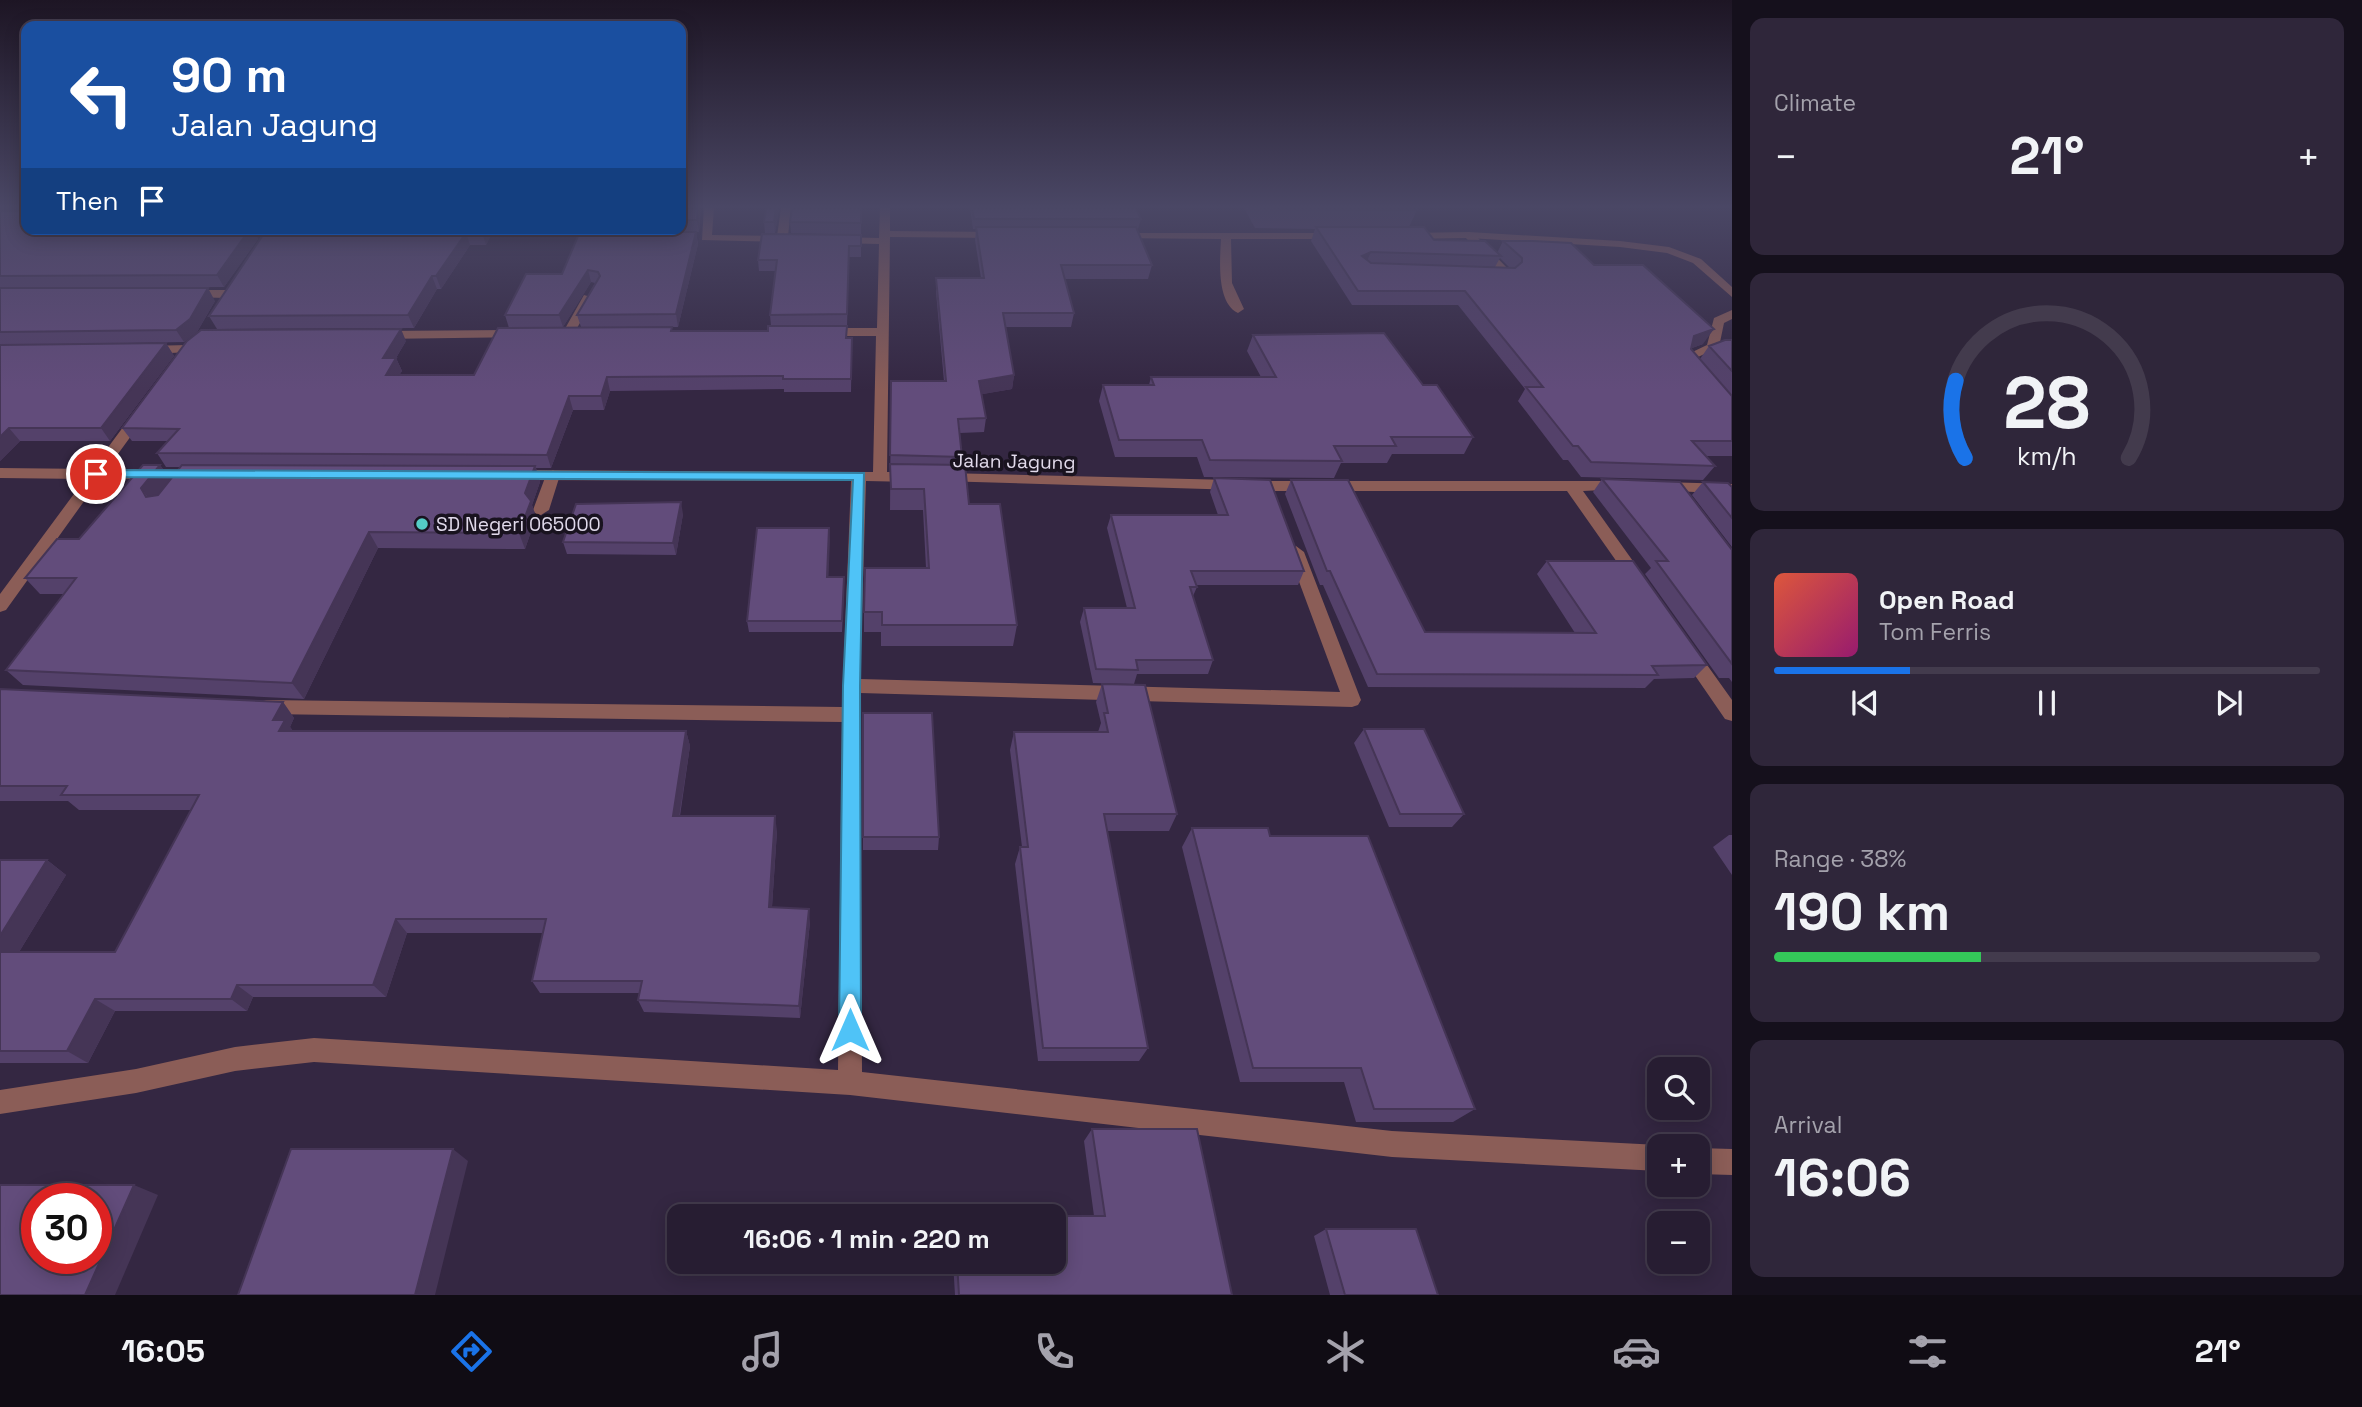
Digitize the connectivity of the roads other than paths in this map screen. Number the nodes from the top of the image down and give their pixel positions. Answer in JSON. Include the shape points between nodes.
{"nodes":[{"id":1,"x":883,"y":268,"type":"edge"},
{"id":2,"x":1226,"y":268,"type":"edge"},
{"id":3,"x":1501,"y":268,"type":"edge"},
{"id":4,"x":1705,"y":268,"type":"edge"},
{"id":5,"x":1476,"y":276,"type":"edge"},
{"id":6,"x":594,"y":287,"type":"edge"},
{"id":7,"x":1732,"y":293,"type":"edge"},
{"id":8,"x":177,"y":294,"type":"edge"},
{"id":9,"x":229,"y":294,"type":"edge"},
{"id":10,"x":1238,"y":309,"type":"dead end"},
{"id":11,"x":1732,"y":314,"type":"edge"},
{"id":12,"x":813,"y":332,"type":"edge"},
{"id":13,"x":881,"y":332,"type":"junction"},
{"id":14,"x":526,"y":334,"type":"edge"},
{"id":15,"x":554,"y":334,"type":"edge"},
{"id":16,"x":372,"y":335,"type":"edge"},
{"id":17,"x":134,"y":350,"type":"edge"},
{"id":18,"x":188,"y":351,"type":"edge"},
{"id":19,"x":1707,"y":384,"type":"edge"},
{"id":20,"x":149,"y":401,"type":"edge"},
{"id":21,"x":0,"y":474,"type":"edge"},
{"id":22,"x":96,"y":474,"type":"junction"},
{"id":23,"x":187,"y":475,"type":"junction"},
{"id":24,"x":214,"y":475,"type":"edge"},
{"id":25,"x":498,"y":475,"type":"edge"},
{"id":26,"x":552,"y":475,"type":"junction"},
{"id":27,"x":859,"y":476,"type":"junction"},
{"id":28,"x":880,"y":477,"type":"junction"},
{"id":29,"x":1570,"y":484,"type":"junction"},
{"id":30,"x":1732,"y":489,"type":"edge"},
{"id":31,"x":175,"y":490,"type":"edge"},
{"id":32,"x":541,"y":510,"type":"dead end"},
{"id":33,"x":1291,"y":536,"type":"edge"},
{"id":34,"x":1647,"y":593,"type":"edge"},
{"id":35,"x":0,"y":607,"type":"edge"},
{"id":36,"x":1678,"y":637,"type":"edge"},
{"id":37,"x":851,"y":686,"type":"junction"},
{"id":38,"x":245,"y":706,"type":"edge"},
{"id":39,"x":1732,"y":714,"type":"edge"},
{"id":40,"x":851,"y":715,"type":"junction"},
{"id":41,"x":850,"y":1083,"type":"junction"},
{"id":42,"x":0,"y":1102,"type":"edge"},
{"id":43,"x":1647,"y":1157,"type":"edge"},
{"id":44,"x":1710,"y":1162,"type":"edge"},
{"id":45,"x":1732,"y":1163,"type":"edge"}],
"edges":[{"from":1,"to":13,"type":"street"},
{"from":2,"to":10,"type":"street","via":[[1226,283]]},
{"from":3,"to":5,"type":"street","via":[[1507,274],[1504,277]]},
{"from":4,"to":7,"type":"street"},
{"from":6,"to":15,"type":"street","via":[[574,334]]},
{"from":8,"to":9,"type":"street"},
{"from":11,"to":19,"type":"street","via":[[1718,321],[1713,347],[1690,356],[1693,369]]},
{"from":12,"to":13,"type":"street"},
{"from":13,"to":28,"type":"street"},
{"from":14,"to":16,"type":"street"},
{"from":17,"to":18,"type":"street"},
{"from":20,"to":22,"type":"street"},
{"from":21,"to":22,"type":"street"},
{"from":22,"to":23,"type":"street"},
{"from":22,"to":35,"type":"street"},
{"from":23,"to":24,"type":"street"},
{"from":23,"to":31,"type":"street"},
{"from":25,"to":26,"type":"street","name":"Jalan Jagung"},
{"from":26,"to":27,"type":"street","name":"Jalan Jagung"},
{"from":26,"to":32,"type":"street"},
{"from":27,"to":28,"type":"street","name":"Jalan Jagung"},
{"from":27,"to":37,"type":"street"},
{"from":28,"to":29,"type":"street","name":"Jalan Jagung","via":[[1274,492]]},
{"from":29,"to":30,"type":"street","name":"Jalan Jagung","via":[[1680,493]]},
{"from":29,"to":34,"type":"street"},
{"from":33,"to":37,"type":"street","via":[[1352,700]]},
{"from":36,"to":39,"type":"street"},
{"from":37,"to":40,"type":"street"},
{"from":38,"to":40,"type":"street"},
{"from":40,"to":41,"type":"street"},
{"from":41,"to":42,"type":"street","via":[[314,1050],[235,1059],[136,1081]]},
{"from":41,"to":43,"type":"street","via":[[1392,1144]]},
{"from":44,"to":45,"type":"street"}]}
